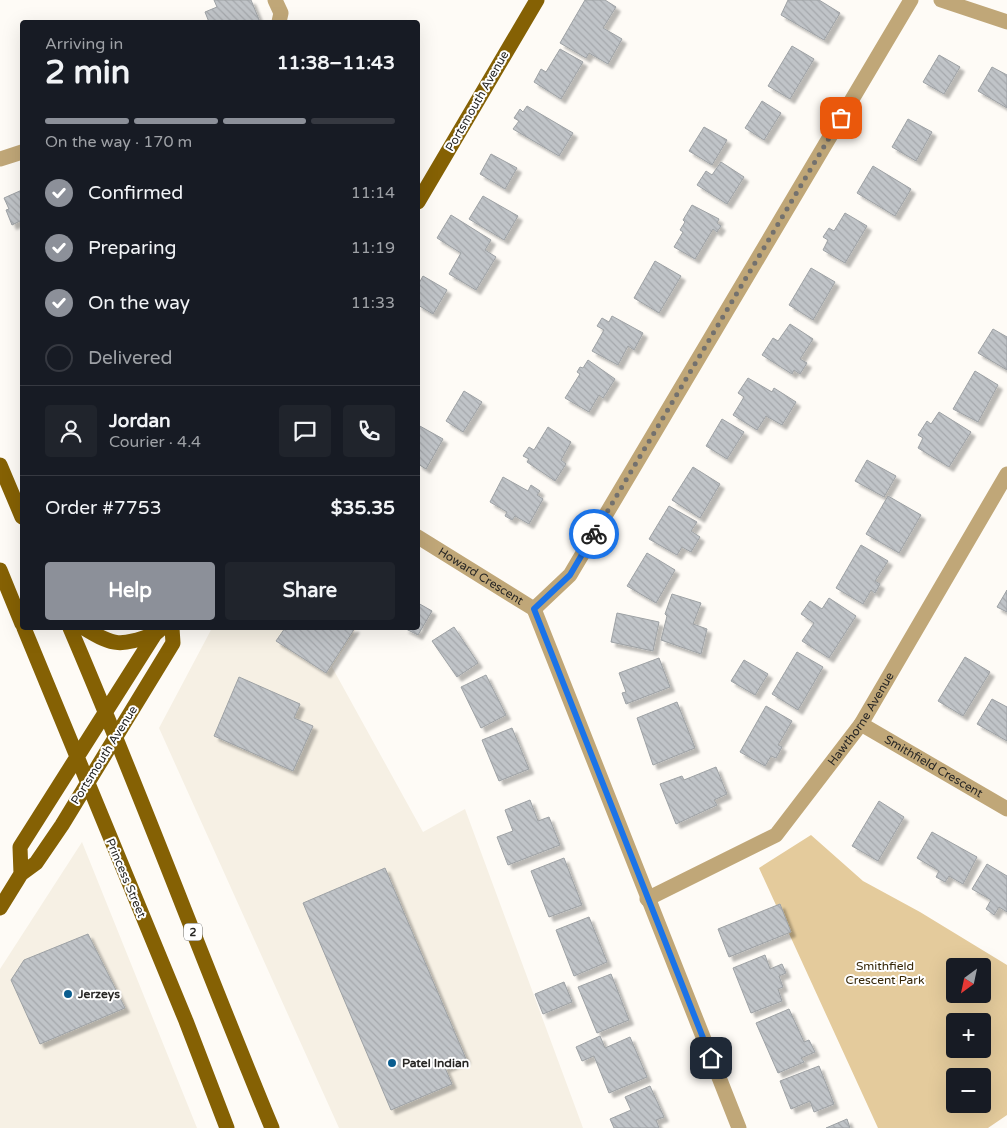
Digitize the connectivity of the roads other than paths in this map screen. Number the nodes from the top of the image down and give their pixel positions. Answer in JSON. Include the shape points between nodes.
{"nodes":[{"id":1,"x":275,"y":0,"type":"edge"},
{"id":2,"x":537,"y":0,"type":"edge"},
{"id":3,"x":911,"y":0,"type":"edge"},
{"id":4,"x":941,"y":0,"type":"edge"},
{"id":5,"x":279,"y":20,"type":"edge"},
{"id":6,"x":1007,"y":22,"type":"edge"},
{"id":7,"x":20,"y":153,"type":"edge"},
{"id":8,"x":0,"y":159,"type":"edge"},
{"id":9,"x":420,"y":199,"type":"edge"},
{"id":10,"x":0,"y":465,"type":"edge"},
{"id":11,"x":1007,"y":474,"type":"edge"},
{"id":12,"x":20,"y":512,"type":"edge"},
{"id":13,"x":420,"y":538,"type":"edge"},
{"id":14,"x":0,"y":570,"type":"edge"},
{"id":15,"x":534,"y":609,"type":"junction"},
{"id":16,"x":20,"y":619,"type":"edge"},
{"id":17,"x":25,"y":630,"type":"edge"},
{"id":18,"x":71,"y":630,"type":"edge"},
{"id":19,"x":87,"y":630,"type":"edge"},
{"id":20,"x":172,"y":630,"type":"edge"},
{"id":21,"x":159,"y":631,"type":"edge"},
{"id":22,"x":106,"y":712,"type":"junction"},
{"id":23,"x":861,"y":724,"type":"junction"},
{"id":24,"x":116,"y":736,"type":"junction"},
{"id":25,"x":77,"y":758,"type":"junction"},
{"id":26,"x":87,"y":782,"type":"junction"},
{"id":27,"x":1007,"y":809,"type":"edge"},
{"id":28,"x":21,"y":874,"type":"junction"},
{"id":29,"x":648,"y":899,"type":"junction"},
{"id":30,"x":0,"y":908,"type":"edge"},
{"id":31,"x":227,"y":1128,"type":"edge"},
{"id":32,"x":272,"y":1128,"type":"edge"},
{"id":33,"x":739,"y":1128,"type":"edge"}],
"edges":[{"from":1,"to":5,"type":"street","via":[[281,13]]},
{"from":2,"to":9,"type":"main road","name":"Portsmouth Avenue"},
{"from":3,"to":15,"type":"street","via":[[570,575]]},
{"from":4,"to":6,"type":"street"},
{"from":7,"to":8,"type":"street"},
{"from":10,"to":12,"type":"main road"},
{"from":11,"to":23,"type":"street","name":"Hawthorne Avenue"},
{"from":13,"to":15,"type":"street","name":"Howard Crescent"},
{"from":14,"to":16,"type":"main road"},
{"from":15,"to":29,"type":"street","name":"Howard Crescent"},
{"from":17,"to":25,"type":"main road","name":"Princess Street"},
{"from":18,"to":22,"type":"main road","number":"2"},
{"from":19,"to":21,"type":"main road","via":[[108,642],[128,643]]},
{"from":20,"to":24,"type":"main road","name":"Portsmouth Avenue","via":[[173,643]]},
{"from":21,"to":22,"type":"main road","name":"Portsmouth Avenue"},
{"from":22,"to":24,"type":"main road","number":"2"},
{"from":22,"to":25,"type":"main road","name":"Portsmouth Avenue"},
{"from":23,"to":27,"type":"street","name":"Smithfield Crescent"},
{"from":23,"to":29,"type":"street","name":"Hawthorne Avenue","via":[[776,835]]},
{"from":24,"to":26,"type":"main road","name":"Portsmouth Avenue"},
{"from":24,"to":32,"type":"main road","number":"2"},
{"from":25,"to":26,"type":"main road","name":"Princess Street"},
{"from":25,"to":28,"type":"main road","name":"Portsmouth Avenue","via":[[20,846]]},
{"from":26,"to":28,"type":"main road","name":"Portsmouth Avenue","via":[[36,863]]},
{"from":26,"to":31,"type":"main road","name":"Princess Street"},
{"from":28,"to":30,"type":"main road","name":"Portsmouth Avenue"},
{"from":29,"to":33,"type":"street"}]}
